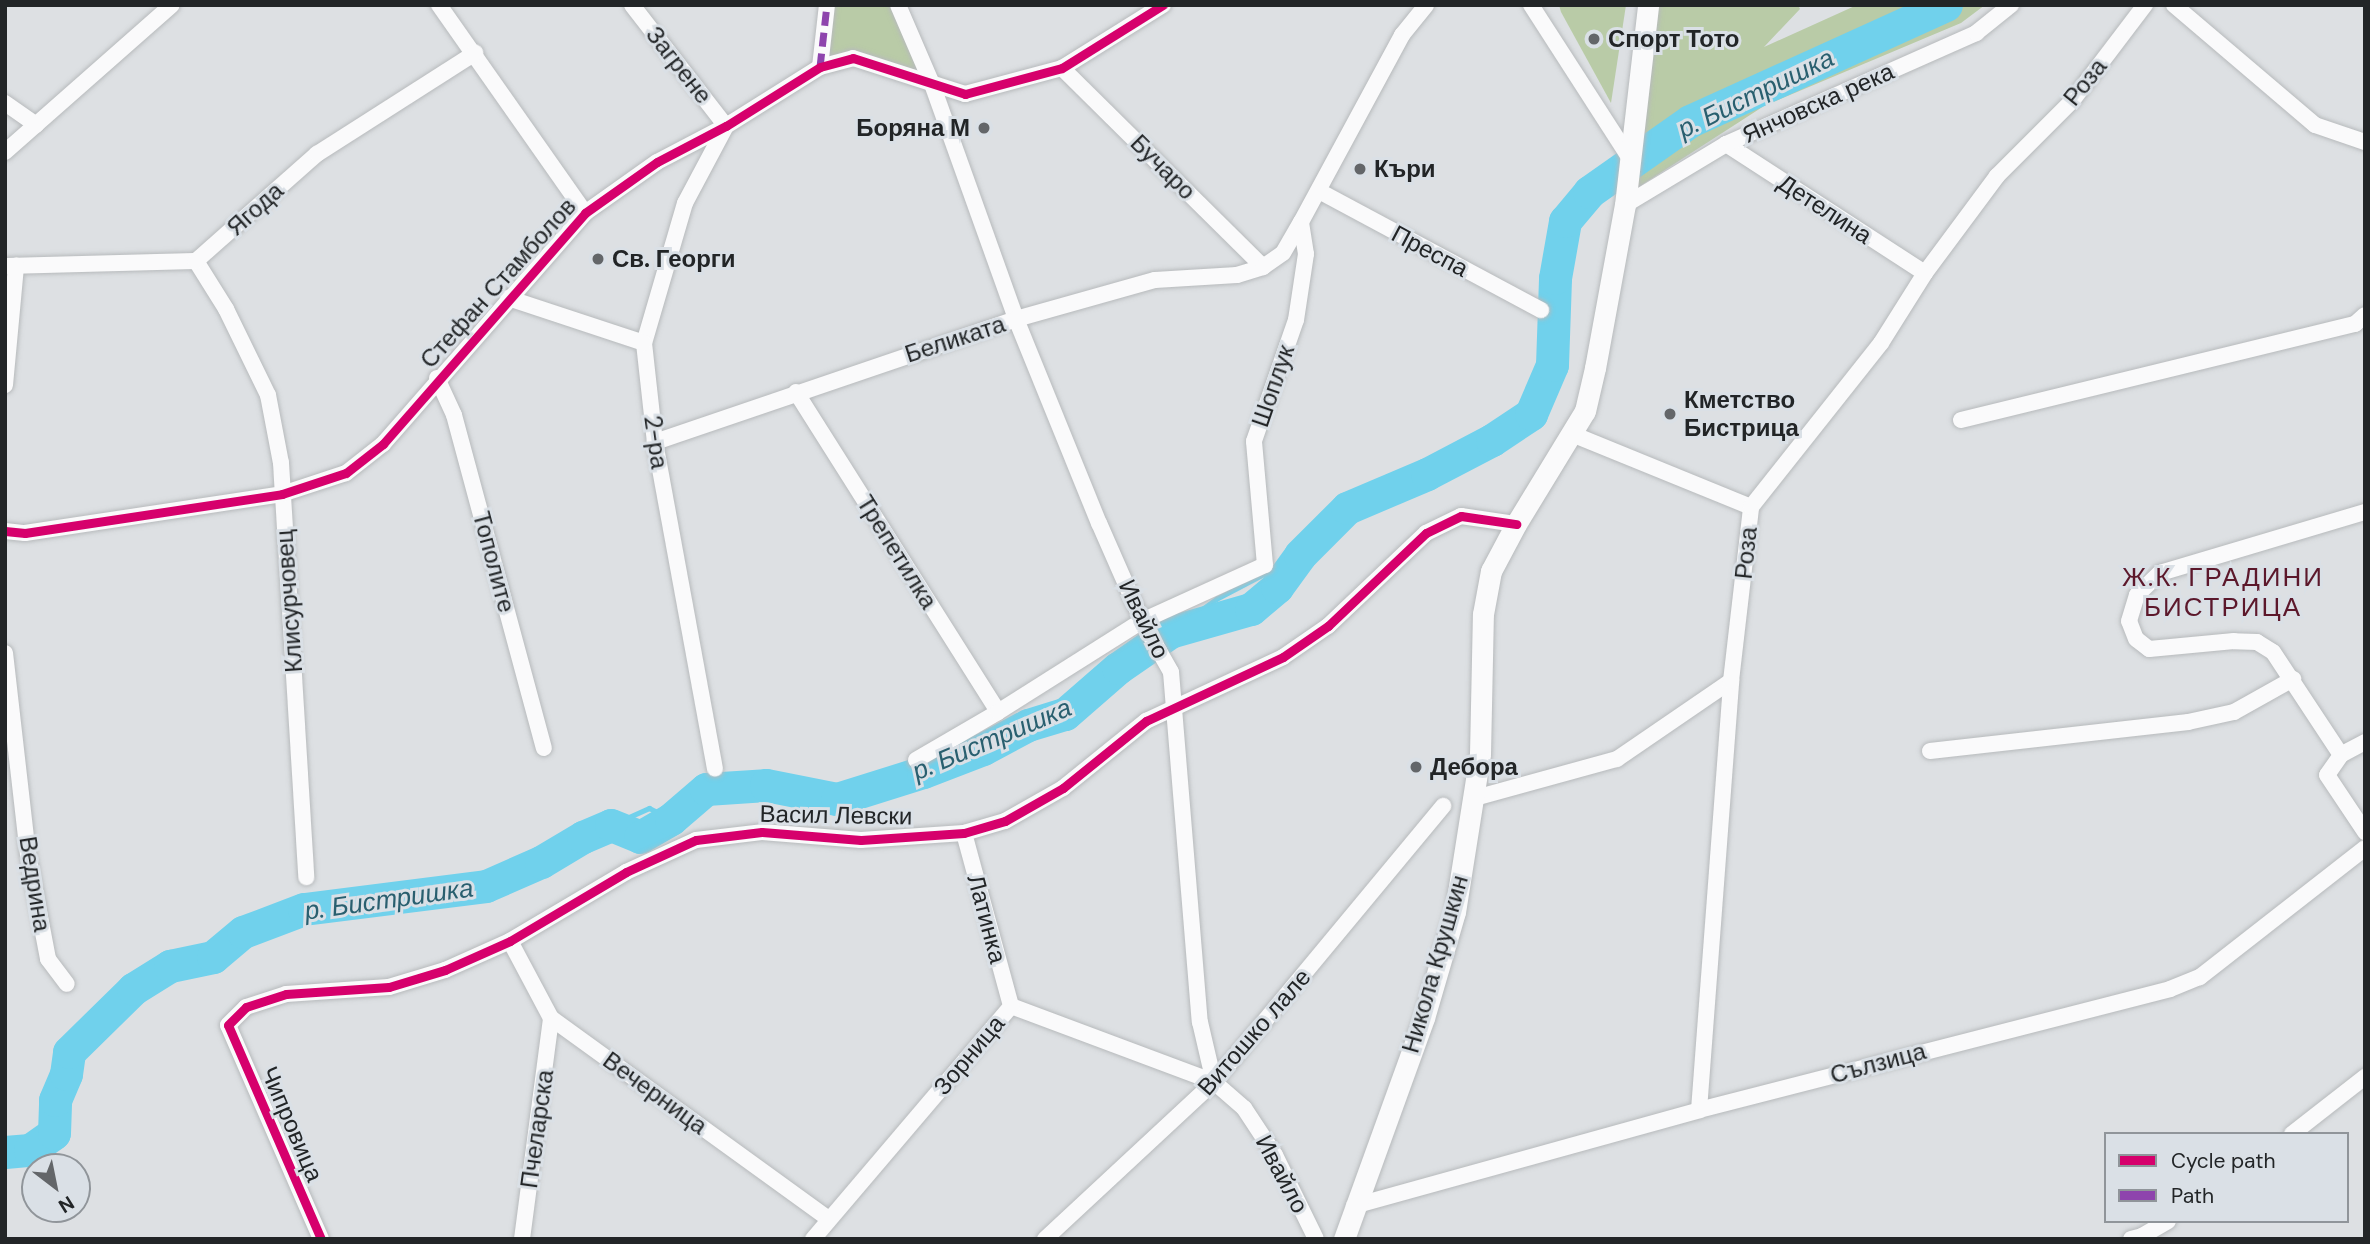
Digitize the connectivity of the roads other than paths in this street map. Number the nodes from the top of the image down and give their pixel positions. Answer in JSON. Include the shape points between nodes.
{"nodes":[{"id":1,"x":172,"y":5,"type":"edge"},
{"id":2,"x":439,"y":5,"type":"edge"},
{"id":3,"x":632,"y":5,"type":"edge"},
{"id":4,"x":827,"y":5,"type":"edge"},
{"id":5,"x":898,"y":5,"type":"edge"},
{"id":6,"x":1163,"y":5,"type":"edge"},
{"id":7,"x":1426,"y":5,"type":"edge"},
{"id":8,"x":1531,"y":5,"type":"edge"},
{"id":9,"x":1648,"y":5,"type":"edge"},
{"id":10,"x":2011,"y":5,"type":"edge"},
{"id":11,"x":2145,"y":5,"type":"edge"},
{"id":12,"x":2174,"y":5,"type":"edge"},
{"id":13,"x":475,"y":53,"type":"junction"},
{"id":14,"x":820,"y":67,"type":"junction"},
{"id":15,"x":1062,"y":68,"type":"junction"},
{"id":16,"x":932,"y":84,"type":"junction"},
{"id":17,"x":5,"y":103,"type":"edge"},
{"id":18,"x":36,"y":125,"type":"junction"},
{"id":19,"x":726,"y":126,"type":"junction"},
{"id":20,"x":2365,"y":142,"type":"edge"},
{"id":21,"x":1726,"y":144,"type":"junction"},
{"id":22,"x":5,"y":152,"type":"edge"},
{"id":23,"x":1629,"y":157,"type":"junction"},
{"id":24,"x":1319,"y":191,"type":"junction"},
{"id":25,"x":1625,"y":200,"type":"junction"},
{"id":26,"x":585,"y":213,"type":"junction"},
{"id":27,"x":1301,"y":222,"type":"junction"},
{"id":28,"x":196,"y":261,"type":"junction"},
{"id":29,"x":11,"y":266,"type":"edge"},
{"id":30,"x":1263,"y":267,"type":"junction"},
{"id":31,"x":1925,"y":273,"type":"junction"},
{"id":32,"x":508,"y":298,"type":"junction"},
{"id":33,"x":1541,"y":310,"type":"dead end"},
{"id":34,"x":2365,"y":315,"type":"edge"},
{"id":35,"x":1016,"y":319,"type":"junction"},
{"id":36,"x":645,"y":343,"type":"junction"},
{"id":37,"x":437,"y":378,"type":"junction"},
{"id":38,"x":5,"y":385,"type":"edge"},
{"id":39,"x":796,"y":392,"type":"junction"},
{"id":40,"x":1961,"y":420,"type":"dead end"},
{"id":41,"x":1572,"y":434,"type":"junction"},
{"id":42,"x":655,"y":442,"type":"junction"},
{"id":43,"x":282,"y":494,"type":"junction"},
{"id":44,"x":1751,"y":507,"type":"junction"},
{"id":45,"x":2365,"y":512,"type":"edge"},
{"id":46,"x":1516,"y":524,"type":"junction"},
{"id":47,"x":5,"y":531,"type":"edge"},
{"id":48,"x":1142,"y":621,"type":"junction"},
{"id":49,"x":5,"y":653,"type":"edge"},
{"id":50,"x":2293,"y":679,"type":"junction"},
{"id":51,"x":1731,"y":681,"type":"junction"},
{"id":52,"x":1173,"y":707,"type":"junction"},
{"id":53,"x":998,"y":712,"type":"junction"},
{"id":54,"x":10,"y":726,"type":"edge"},
{"id":55,"x":2365,"y":742,"type":"edge"},
{"id":56,"x":544,"y":748,"type":"dead end"},
{"id":57,"x":1930,"y":751,"type":"dead end"},
{"id":58,"x":2341,"y":755,"type":"junction"},
{"id":59,"x":916,"y":760,"type":"dead end"},
{"id":60,"x":715,"y":769,"type":"dead end"},
{"id":61,"x":1475,"y":798,"type":"junction"},
{"id":62,"x":1443,"y":806,"type":"dead end"},
{"id":63,"x":2365,"y":832,"type":"edge"},
{"id":64,"x":964,"y":833,"type":"junction"},
{"id":65,"x":2365,"y":848,"type":"edge"},
{"id":66,"x":306,"y":877,"type":"dead end"},
{"id":67,"x":510,"y":941,"type":"junction"},
{"id":68,"x":67,"y":984,"type":"dead end"},
{"id":69,"x":1011,"y":1006,"type":"junction"},
{"id":70,"x":551,"y":1018,"type":"junction"},
{"id":71,"x":229,"y":1025,"type":"joint"},
{"id":72,"x":2365,"y":1077,"type":"edge"},
{"id":73,"x":1214,"y":1082,"type":"junction"},
{"id":74,"x":1699,"y":1110,"type":"junction"},
{"id":75,"x":2295,"y":1132,"type":"edge"},
{"id":76,"x":1354,"y":1206,"type":"junction"},
{"id":77,"x":830,"y":1219,"type":"junction"},
{"id":78,"x":2165,"y":1223,"type":"edge"},
{"id":79,"x":321,"y":1239,"type":"edge"},
{"id":80,"x":522,"y":1239,"type":"edge"},
{"id":81,"x":813,"y":1239,"type":"edge"},
{"id":82,"x":1045,"y":1239,"type":"edge"},
{"id":83,"x":1316,"y":1239,"type":"edge"},
{"id":84,"x":1343,"y":1239,"type":"edge"},
{"id":85,"x":2132,"y":1239,"type":"edge"}],
"edges":[{"from":1,"to":18,"type":"street"},
{"from":2,"to":13,"type":"street"},
{"from":3,"to":19,"type":"street","name":"Загрене"},
{"from":4,"to":14,"type":"street"},
{"from":5,"to":16,"type":"street","name":"Ивайло"},
{"from":6,"to":15,"type":"street","name":"Стефан Стамболов"},
{"from":7,"to":24,"type":"street","via":[[1402,35]]},
{"from":8,"to":23,"type":"street"},
{"from":9,"to":23,"type":"street","name":"Никола Крушкин"},
{"from":10,"to":21,"type":"street","name":"Янчовска река","via":[[1976,33]]},
{"from":11,"to":31,"type":"street","name":"Роза","via":[[2072,101],[1997,176]]},
{"from":12,"to":20,"type":"street","via":[[2315,125]]},
{"from":13,"to":26,"type":"street"},
{"from":13,"to":28,"type":"street","name":"Ягода","via":[[317,154]]},
{"from":14,"to":16,"type":"street","name":"Стефан Стамболов","via":[[853,58]]},
{"from":14,"to":19,"type":"street","name":"Стефан Стамболов"},
{"from":15,"to":16,"type":"street","name":"Стефан Стамболов","via":[[965,94]]},
{"from":15,"to":30,"type":"street","name":"Бучаро"},
{"from":16,"to":35,"type":"street","name":"Ивайло"},
{"from":17,"to":18,"type":"street"},
{"from":18,"to":22,"type":"street"},
{"from":19,"to":26,"type":"street","name":"Стефан Стамболов","via":[[657,162]]},
{"from":19,"to":36,"type":"street","name":"2-ра","via":[[685,203]]},
{"from":21,"to":25,"type":"street","name":"Янчовска река"},
{"from":21,"to":31,"type":"street","name":"Детелина"},
{"from":23,"to":25,"type":"street","name":"Никола Крушкин"},
{"from":24,"to":27,"type":"street"},
{"from":24,"to":33,"type":"street","name":"Преспа"},
{"from":25,"to":41,"type":"street","name":"Никола Крушкин","via":[[1595,368],[1585,411]]},
{"from":26,"to":32,"type":"street","name":"Стефан Стамболов"},
{"from":27,"to":30,"type":"street","via":[[1283,253]]},
{"from":27,"to":48,"type":"street","name":"Шоплук","via":[[1307,254],[1296,320],[1254,441],[1265,565]]},
{"from":28,"to":29,"type":"street"},
{"from":28,"to":43,"type":"street","name":"Клисурчовец","via":[[226,309],[268,395]]},
{"from":29,"to":38,"type":"street"},
{"from":30,"to":35,"type":"street","name":"Беликата","via":[[1237,275],[1155,280]]},
{"from":31,"to":44,"type":"street","name":"Роза","via":[[1881,343]]},
{"from":32,"to":36,"type":"street"},
{"from":32,"to":37,"type":"street","name":"Стефан Стамболов"},
{"from":34,"to":40,"type":"street","via":[[2354,324]]},
{"from":35,"to":39,"type":"street","name":"Беликата"},
{"from":35,"to":48,"type":"street","name":"Ивайло"},
{"from":36,"to":42,"type":"street","name":"2-ра"},
{"from":37,"to":43,"type":"street","name":"Стефан Стамболов","via":[[383,444],[346,473]]},
{"from":37,"to":56,"type":"street","name":"Тополите","via":[[454,415]]},
{"from":39,"to":42,"type":"street","name":"Беликата"},
{"from":39,"to":53,"type":"street","name":"Трепетилка"},
{"from":41,"to":44,"type":"street"},
{"from":41,"to":46,"type":"street","name":"Никола Крушкин"},
{"from":42,"to":60,"type":"street","name":"2-ра"},
{"from":43,"to":47,"type":"street","name":"Стефан Стамболов","via":[[25,533]]},
{"from":43,"to":66,"type":"street","name":"Клисурчовец"},
{"from":44,"to":51,"type":"street","name":"Роза"},
{"from":45,"to":50,"type":"street","via":[[2160,573],[2137,595],[2129,621],[2136,639],[2149,649],[2257,642],[2273,652]]},
{"from":46,"to":52,"type":"street","name":"Васил Левски","via":[[1461,516],[1426,533],[1328,626],[1283,657]]},
{"from":46,"to":61,"type":"street","name":"Никола Крушкин","via":[[1491,571],[1483,614]]},
{"from":48,"to":52,"type":"street","name":"Ивайло","via":[[1171,672]]},
{"from":48,"to":53,"type":"street"},
{"from":49,"to":54,"type":"street","name":"Ведрина"},
{"from":50,"to":57,"type":"street","via":[[2234,712],[2188,722]]},
{"from":50,"to":58,"type":"street"},
{"from":51,"to":61,"type":"street","via":[[1617,759]]},
{"from":51,"to":74,"type":"street","name":"Роза"},
{"from":52,"to":64,"type":"street","name":"Васил Левски","via":[[1146,722],[1063,788],[1005,821]]},
{"from":52,"to":73,"type":"street","name":"Ивайло","via":[[1200,1022]]},
{"from":53,"to":59,"type":"street"},
{"from":54,"to":68,"type":"street","name":"Ведрина","via":[[48,959]]},
{"from":55,"to":58,"type":"street"},
{"from":58,"to":63,"type":"street","via":[[2328,775]]},
{"from":61,"to":76,"type":"street","name":"Никола Крушкин","via":[[1455,912],[1424,1018]]},
{"from":62,"to":73,"type":"street","name":"Витошко лале"},
{"from":64,"to":67,"type":"street","name":"Васил Левски","via":[[861,840],[762,832],[696,840],[626,872]]},
{"from":64,"to":69,"type":"street","name":"Латинка"},
{"from":65,"to":74,"type":"street","name":"Сълзица","via":[[2200,977],[2170,989]]},
{"from":67,"to":70,"type":"street","name":"Вечерница"},
{"from":67,"to":71,"type":"street","name":"Васил Левски","via":[[445,970],[389,987],[286,994],[246,1007]]},
{"from":69,"to":73,"type":"street","name":"Зорница"},
{"from":69,"to":77,"type":"street","name":"Зорница"},
{"from":70,"to":77,"type":"street","name":"Вечерница"},
{"from":70,"to":80,"type":"street","name":"Пчеларска"},
{"from":71,"to":79,"type":"street","name":"Чипровица"},
{"from":72,"to":75,"type":"street"},
{"from":73,"to":82,"type":"street","name":"Витошко лале"},
{"from":73,"to":83,"type":"street","name":"Ивайло","via":[[1244,1108],[1275,1155]]},
{"from":74,"to":76,"type":"street","name":"Сълзица"},
{"from":76,"to":84,"type":"street","name":"Никола Крушкин"},
{"from":77,"to":81,"type":"street","name":"Зорница"},
{"from":78,"to":85,"type":"street"}]}
